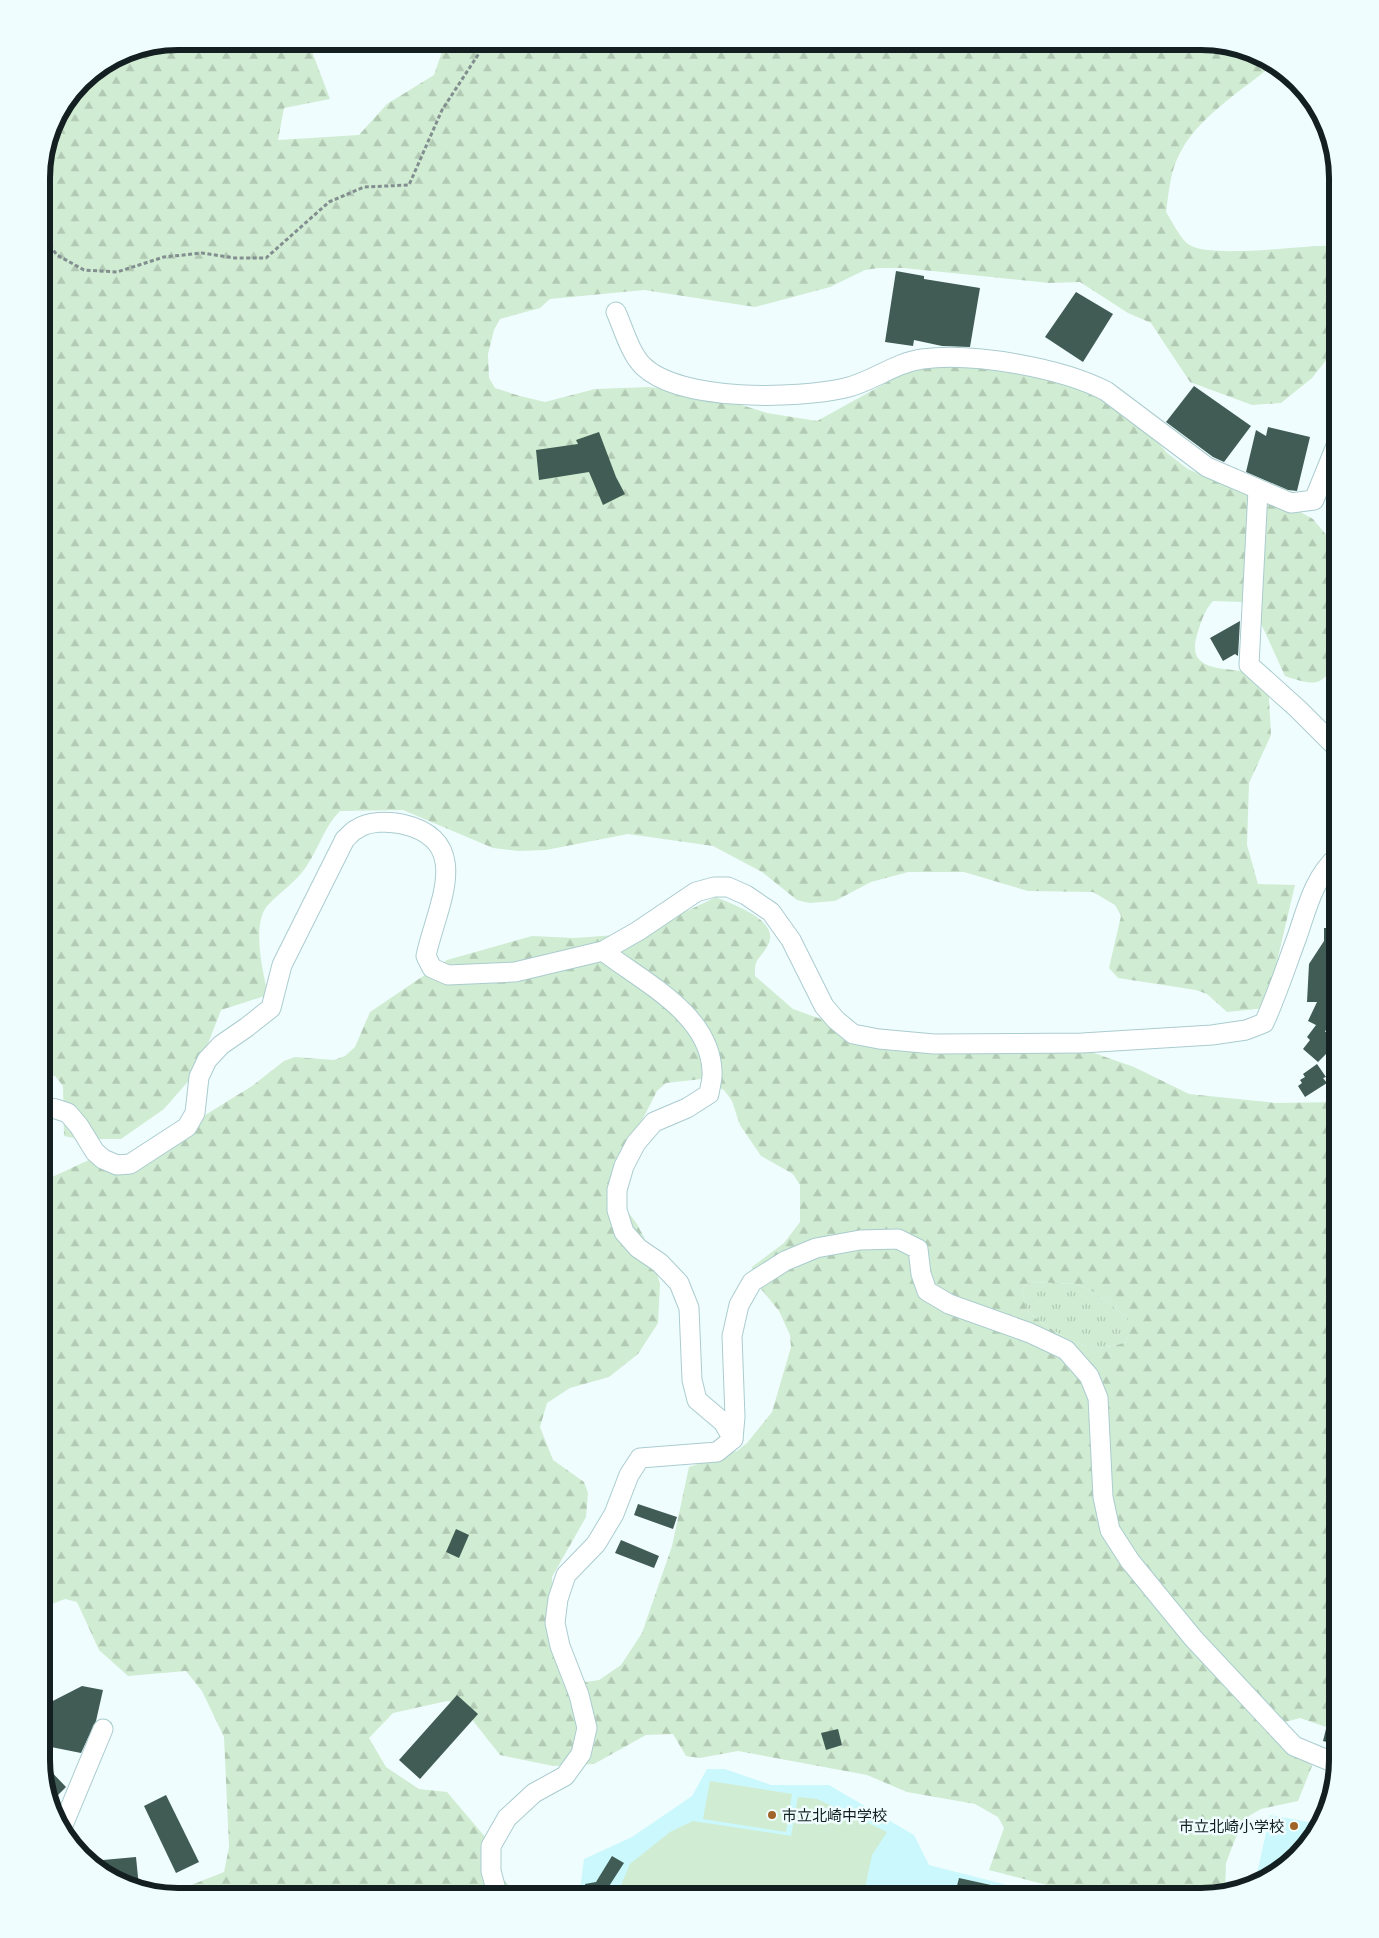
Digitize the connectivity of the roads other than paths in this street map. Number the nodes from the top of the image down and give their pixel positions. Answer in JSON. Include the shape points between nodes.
{"nodes":[{"id":1,"x":616,"y":312,"type":"dead end"},
{"id":2,"x":1329,"y":463,"type":"edge"},
{"id":3,"x":1258,"y":490,"type":"junction"},
{"id":4,"x":1329,"y":740,"type":"edge"},
{"id":5,"x":1329,"y":864,"type":"edge"},
{"id":6,"x":603,"y":951,"type":"junction"},
{"id":7,"x":50,"y":1108,"type":"edge"},
{"id":8,"x":733,"y":1439,"type":"junction"},
{"id":9,"x":102,"y":1729,"type":"dead end"},
{"id":10,"x":1329,"y":1761,"type":"edge"},
{"id":11,"x":65,"y":1820,"type":"edge"},
{"id":12,"x":496,"y":1888,"type":"edge"}],
"edges":[{"from":1,"to":3,"type":"street","via":[[636,358],[644,367],[654,375],[681,385],[714,392],[745,395],[809,393],[844,388],[860,384],[898,365],[924,359],[970,359],[1048,371],[1088,382],[1106,391],[1208,467]]},
{"from":2,"to":3,"type":"street","via":[[1314,500],[1291,503]]},
{"from":3,"to":4,"type":"street","via":[[1249,665]]},
{"from":5,"to":6,"type":"street","via":[[1313,891],[1264,1023],[1246,1030],[1212,1035],[1082,1043],[934,1044],[853,1034],[824,1006],[791,940],[771,912],[728,887],[696,892]]},
{"from":6,"to":7,"type":"street","via":[[515,972],[448,975],[432,968],[426,956],[442,900],[446,856],[434,838],[415,827],[375,823],[357,828],[345,839],[335,857],[282,965],[271,1008],[221,1045],[208,1060],[199,1077],[195,1113],[187,1127],[130,1164],[117,1165],[95,1152],[68,1113]]},
{"from":6,"to":8,"type":"street","via":[[680,1008],[697,1028],[709,1050],[712,1072],[709,1094],[654,1122],[636,1143],[624,1166],[617,1190],[617,1210],[624,1232],[679,1283],[689,1308],[692,1380],[697,1400],[723,1422]]},
{"from":8,"to":10,"type":"street","via":[[732,1336],[739,1306],[752,1282],[785,1261],[816,1248],[860,1240],[898,1239],[918,1249],[927,1291],[949,1304],[1030,1333],[1066,1350],[1090,1376],[1098,1398],[1103,1497],[1110,1530],[1130,1561],[1193,1638],[1294,1746]]},
{"from":8,"to":12,"type":"street","via":[[717,1452],[640,1458],[629,1474],[614,1514],[596,1544],[566,1575],[555,1623],[560,1646],[580,1695],[587,1728],[582,1754],[565,1776],[534,1793],[507,1818],[491,1846],[491,1871]]},
{"from":9,"to":11,"type":"street"}]}
